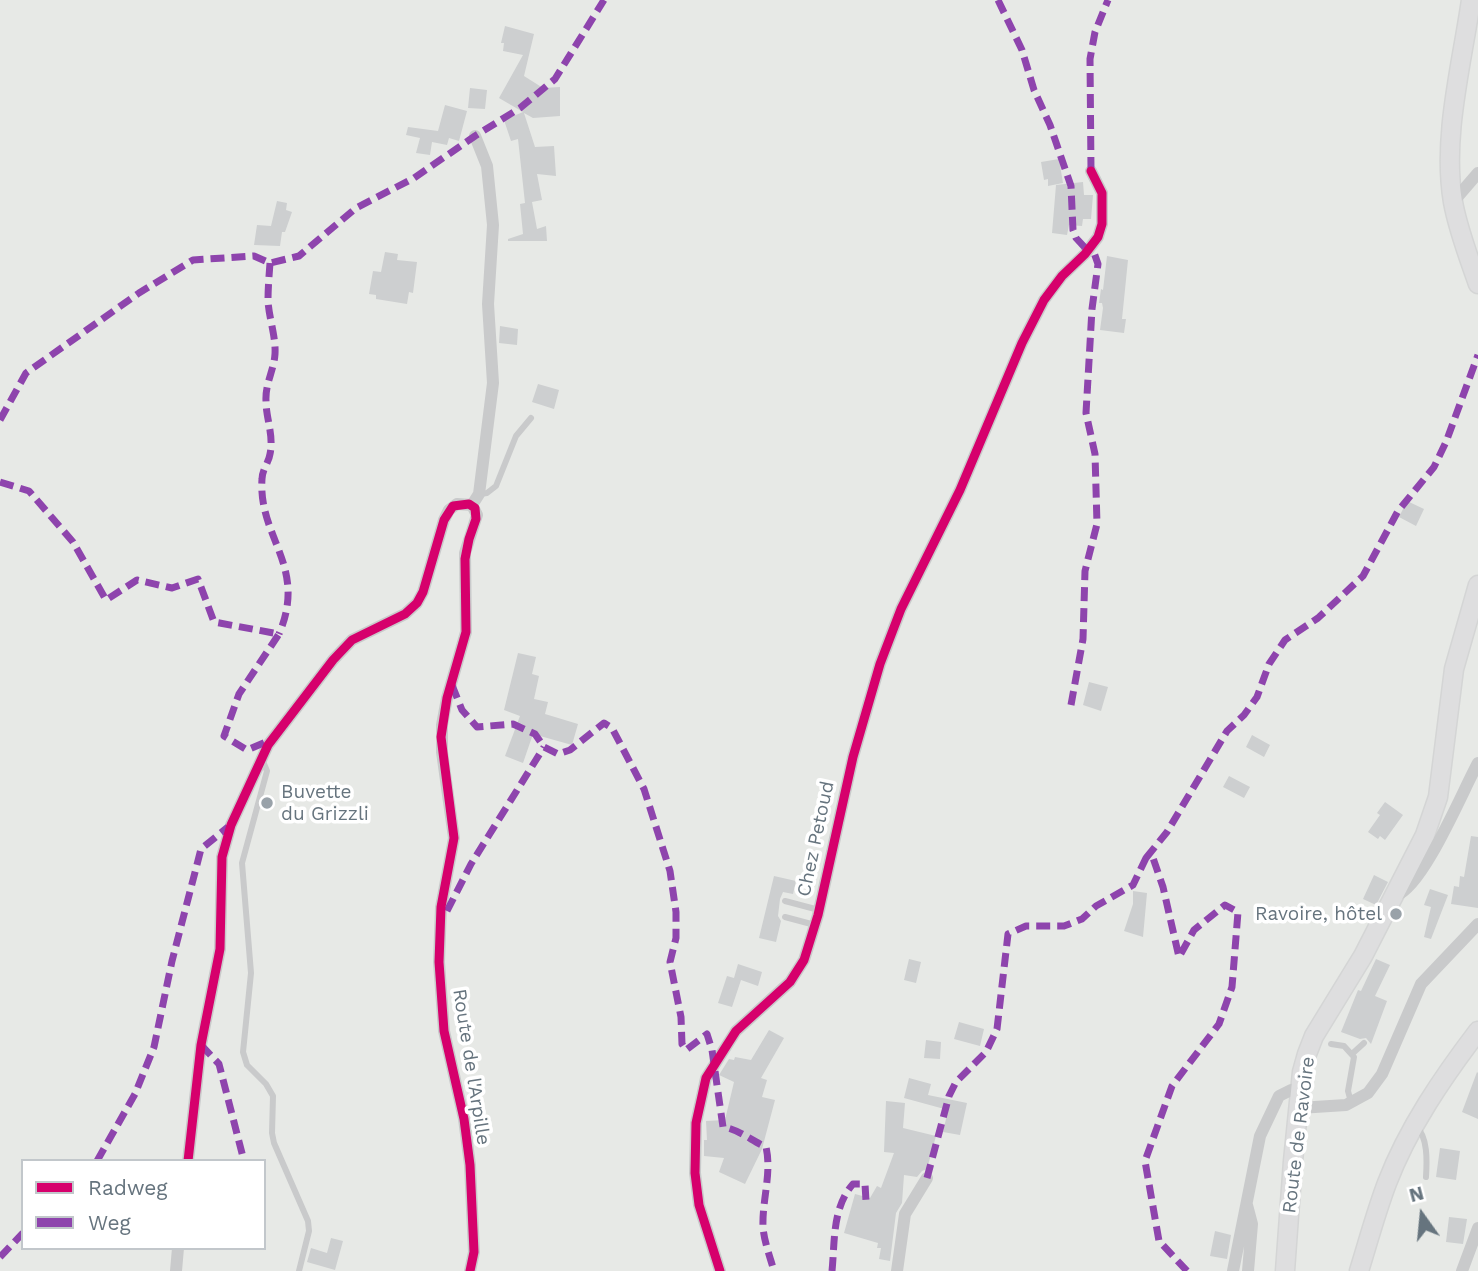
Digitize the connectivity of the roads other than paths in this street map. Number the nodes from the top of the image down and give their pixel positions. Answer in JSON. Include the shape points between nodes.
{"nodes":[{"id":1,"x":1471,"y":0,"type":"edge"},
{"id":2,"x":475,"y":135,"type":"dead end"},
{"id":3,"x":1091,"y":171,"type":"dead end"},
{"id":4,"x":1478,"y":173,"type":"edge"},
{"id":5,"x":1453,"y":202,"type":"junction"},
{"id":6,"x":1478,"y":284,"type":"edge"},
{"id":7,"x":531,"y":418,"type":"dead end"},
{"id":8,"x":475,"y":499,"type":"junction"},
{"id":9,"x":1478,"y":585,"type":"edge"},
{"id":10,"x":261,"y":757,"type":"junction"},
{"id":11,"x":1478,"y":763,"type":"edge"},
{"id":12,"x":1393,"y":895,"type":"junction"},
{"id":13,"x":785,"y":901,"type":"dead end"},
{"id":14,"x":819,"y":910,"type":"junction"},
{"id":15,"x":785,"y":916,"type":"dead end"},
{"id":16,"x":1478,"y":924,"type":"edge"},
{"id":17,"x":814,"y":925,"type":"junction"},
{"id":18,"x":1478,"y":1031,"type":"edge"},
{"id":19,"x":1364,"y":1043,"type":"dead end"},
{"id":20,"x":1331,"y":1044,"type":"dead end"},
{"id":21,"x":1353,"y":1053,"type":"junction"},
{"id":22,"x":1300,"y":1088,"type":"junction"},
{"id":23,"x":1351,"y":1102,"type":"junction"},
{"id":24,"x":1299,"y":1108,"type":"junction"},
{"id":25,"x":1416,"y":1125,"type":"junction"},
{"id":26,"x":188,"y":1159,"type":"edge"},
{"id":27,"x":1426,"y":1177,"type":"dead end"},
{"id":28,"x":927,"y":1178,"type":"dead end"},
{"id":29,"x":1246,"y":1201,"type":"junction"},
{"id":30,"x":1478,"y":1227,"type":"edge"},
{"id":31,"x":178,"y":1250,"type":"edge"},
{"id":32,"x":1466,"y":1267,"type":"edge"},
{"id":33,"x":176,"y":1271,"type":"edge"},
{"id":34,"x":299,"y":1271,"type":"edge"},
{"id":35,"x":470,"y":1271,"type":"edge"},
{"id":36,"x":720,"y":1271,"type":"edge"},
{"id":37,"x":897,"y":1271,"type":"edge"},
{"id":38,"x":1233,"y":1271,"type":"edge"},
{"id":39,"x":1248,"y":1271,"type":"edge"},
{"id":40,"x":1285,"y":1271,"type":"edge"},
{"id":41,"x":1359,"y":1271,"type":"edge"}],
"edges":[{"from":1,"to":5,"type":"street","via":[[1452,128]]},
{"from":2,"to":8,"type":"street","name":"Route de l'Arpille","via":[[487,166],[493,225],[488,304],[494,383]]},
{"from":3,"to":14,"type":"street","name":"Chez Petoud","via":[[1102,192],[1098,237],[1044,300],[960,490],[901,609],[880,664],[839,813]]},
{"from":4,"to":5,"type":"street"},
{"from":5,"to":6,"type":"street"},
{"from":7,"to":8,"type":"lane","via":[[516,436],[496,486]]},
{"from":8,"to":10,"type":"street","via":[[447,513],[417,603],[343,648]]},
{"from":8,"to":35,"type":"street","name":"Route de l'Arpille","via":[[477,515],[466,553],[466,632],[442,725],[454,838],[441,907],[439,962],[444,1031],[470,1165],[474,1241]]},
{"from":9,"to":12,"type":"street","name":"Route de Ravoire","via":[[1454,669],[1438,797],[1425,835]]},
{"from":10,"to":26,"type":"street","via":[[222,858],[220,949],[201,1045]]},
{"from":10,"to":34,"type":"lane","via":[[267,771],[242,863],[251,972],[243,1052],[247,1065],[273,1096],[274,1143],[308,1221]]},
{"from":11,"to":12,"type":"street","via":[[1436,846],[1406,890]]},
{"from":12,"to":22,"type":"street","name":"Route de Ravoire","via":[[1363,956],[1314,1036]]},
{"from":13,"to":14,"type":"lane"},
{"from":14,"to":17,"type":"street","name":"Chez Petoud"},
{"from":15,"to":17,"type":"lane"},
{"from":16,"to":23,"type":"street","via":[[1421,984],[1382,1074],[1368,1093]]},
{"from":17,"to":36,"type":"street","name":"Chez Petoud","via":[[800,968],[736,1031],[703,1088],[696,1123],[696,1188]]},
{"from":18,"to":25,"type":"street"},
{"from":19,"to":21,"type":"lane"},
{"from":20,"to":21,"type":"lane"},
{"from":21,"to":23,"type":"lane"},
{"from":22,"to":24,"type":"street","name":"Route de Ravoire"},
{"from":22,"to":29,"type":"street","via":[[1279,1096],[1260,1136]]},
{"from":23,"to":24,"type":"street"},
{"from":24,"to":40,"type":"street","name":"Route de Ravoire"},
{"from":25,"to":27,"type":"lane","via":[[1427,1156]]},
{"from":25,"to":41,"type":"street","via":[[1387,1183]]},
{"from":28,"to":37,"type":"street","via":[[905,1214]]},
{"from":29,"to":38,"type":"street"},
{"from":29,"to":39,"type":"street","via":[[1252,1224]]},
{"from":30,"to":32,"type":"street"},
{"from":31,"to":33,"type":"street"}]}
